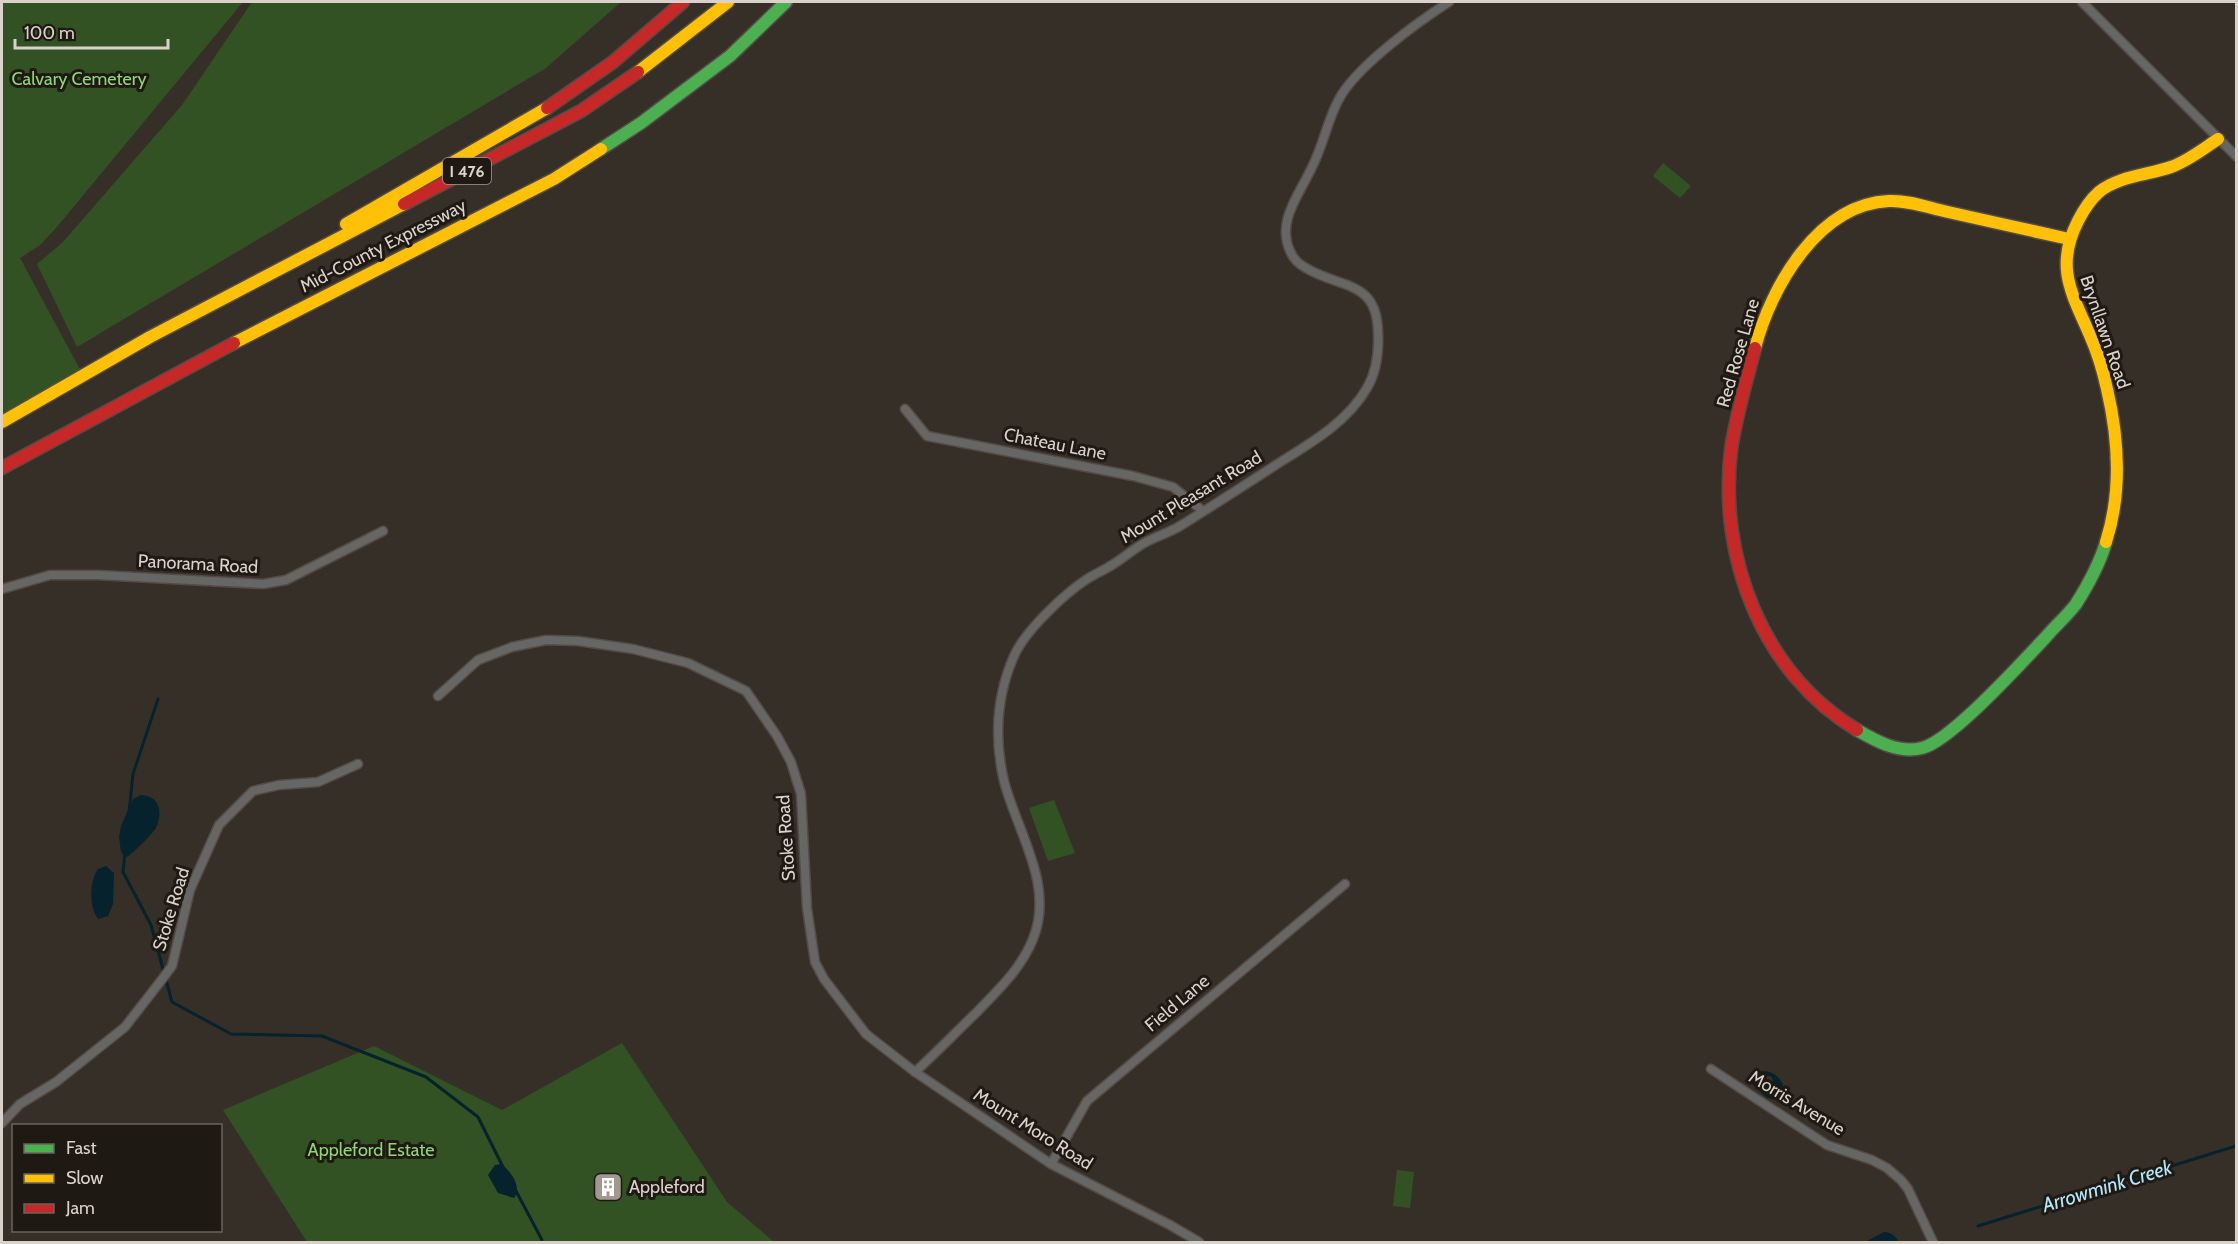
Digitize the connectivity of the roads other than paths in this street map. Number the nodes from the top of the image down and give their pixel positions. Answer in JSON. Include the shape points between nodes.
{"nodes":[{"id":1,"x":671,"y":2,"type":"edge"},
{"id":2,"x":683,"y":2,"type":"edge"},
{"id":3,"x":728,"y":2,"type":"edge"},
{"id":4,"x":786,"y":2,"type":"edge"},
{"id":5,"x":1449,"y":2,"type":"edge"},
{"id":6,"x":2082,"y":2,"type":"edge"},
{"id":7,"x":633,"y":46,"type":"junction"},
{"id":8,"x":2218,"y":139,"type":"junction"},
{"id":9,"x":2236,"y":156,"type":"edge"},
{"id":10,"x":2069,"y":239,"type":"junction"},
{"id":11,"x":191,"y":316,"type":"junction"},
{"id":12,"x":905,"y":409,"type":"dead end"},
{"id":13,"x":2,"y":422,"type":"edge"},
{"id":14,"x":2,"y":468,"type":"edge"},
{"id":15,"x":1203,"y":511,"type":"junction"},
{"id":16,"x":382,"y":531,"type":"dead end"},
{"id":17,"x":2,"y":589,"type":"edge"},
{"id":18,"x":438,"y":696,"type":"dead end"},
{"id":19,"x":1815,"y":698,"type":"joint"},
{"id":20,"x":358,"y":764,"type":"dead end"},
{"id":21,"x":1345,"y":884,"type":"dead end"},
{"id":22,"x":1711,"y":1069,"type":"dead end"},
{"id":23,"x":915,"y":1072,"type":"junction"},
{"id":24,"x":2,"y":1123,"type":"edge"},
{"id":25,"x":1051,"y":1164,"type":"junction"},
{"id":26,"x":1199,"y":1242,"type":"edge"},
{"id":27,"x":1933,"y":1242,"type":"edge"}],
"edges":[{"from":1,"to":7,"type":"main road","via":[[641,32]]},
{"from":2,"to":7,"type":"main road"},
{"from":3,"to":11,"type":"main road","name":"Mid-County Expressway","number":"I 476","via":[[659,57],[581,111]]},
{"from":4,"to":14,"type":"main road","name":"Mid-County Expressway","number":"I 476","via":[[730,56],[641,123],[554,179]]},
{"from":5,"to":15,"type":"street","name":"Mount Pleasant Road","via":[[1362,69],[1344,90],[1287,217],[1289,251],[1296,262],[1370,298],[1378,319],[1376,366],[1370,383],[1356,406],[1324,435]]},
{"from":6,"to":8,"type":"street"},
{"from":7,"to":11,"type":"main road","via":[[546,108]]},
{"from":8,"to":9,"type":"street"},
{"from":8,"to":10,"type":"main road","name":"Brynllawn Road","via":[[2180,162],[2116,183],[2092,197]]},
{"from":10,"to":19,"type":"main road","name":"Brynllawn Road","via":[[2066,272],[2107,392],[2116,438],[2119,488],[2106,544],[2077,602],[1999,687],[1937,742],[1918,749],[1895,748],[1866,735],[1838,719]]},
{"from":10,"to":19,"type":"main road","name":"Red Rose Lane","via":[[1896,201],[1876,202],[1834,222],[1778,285],[1768,307],[1731,450],[1729,524],[1737,571],[1750,606],[1788,668]]},
{"from":11,"to":13,"type":"main road","name":"Mid-County Expressway","number":"I 476"},
{"from":12,"to":15,"type":"street","name":"Chateau Lane","via":[[927,436],[1143,478],[1173,487]]},
{"from":15,"to":23,"type":"street","name":"Mount Pleasant Road","via":[[1085,580],[1029,629],[1014,654],[997,714],[998,743],[1005,783],[1034,867],[1039,913],[1036,932],[1008,980]]},
{"from":16,"to":17,"type":"street","name":"Panorama Road","via":[[286,580],[263,584],[50,575]]},
{"from":18,"to":23,"type":"street","name":"Stoke Road","via":[[478,660],[546,640],[633,649],[688,663],[746,691],[791,762],[801,794],[807,908],[815,962],[866,1034]]},
{"from":20,"to":24,"type":"street","name":"Stoke Road","via":[[318,782],[279,784],[253,792],[219,825],[190,890],[172,966],[125,1027],[74,1069],[20,1104]]},
{"from":21,"to":25,"type":"street","name":"Field Lane","via":[[1087,1101]]},
{"from":22,"to":27,"type":"street","name":"Morris Avenue","via":[[1827,1145],[1872,1160],[1901,1180]]},
{"from":23,"to":25,"type":"street","name":"Mount Moro Road"},
{"from":25,"to":26,"type":"street","name":"Mount Moro Road"}]}
